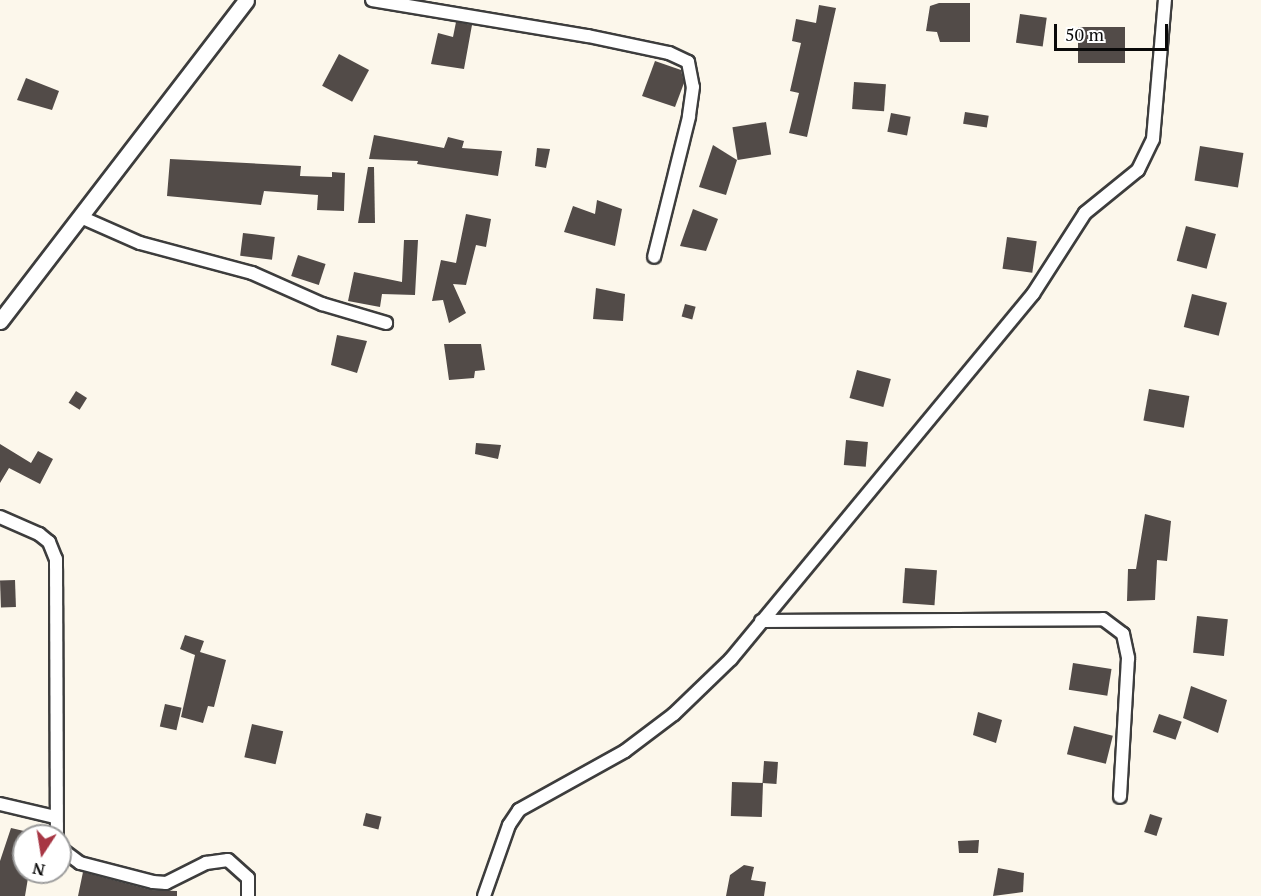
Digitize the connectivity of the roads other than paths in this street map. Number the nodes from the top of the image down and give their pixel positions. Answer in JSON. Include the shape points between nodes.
{"nodes":[{"id":1,"x":246,"y":0,"type":"edge"},
{"id":2,"x":372,"y":0,"type":"edge"},
{"id":3,"x":1165,"y":0,"type":"edge"},
{"id":4,"x":83,"y":218,"type":"junction"},
{"id":5,"x":654,"y":257,"type":"dead end"},
{"id":6,"x":0,"y":321,"type":"edge"},
{"id":7,"x":386,"y":323,"type":"dead end"},
{"id":8,"x":0,"y":517,"type":"edge"},
{"id":9,"x":761,"y":621,"type":"junction"},
{"id":10,"x":1120,"y":797,"type":"dead end"},
{"id":11,"x":0,"y":804,"type":"edge"},
{"id":12,"x":55,"y":817,"type":"junction"},
{"id":13,"x":56,"y":824,"type":"edge"},
{"id":14,"x":72,"y":857,"type":"edge"},
{"id":15,"x":248,"y":896,"type":"edge"},
{"id":16,"x":484,"y":896,"type":"edge"}],
"edges":[{"from":1,"to":4,"type":"street"},
{"from":2,"to":5,"type":"street","via":[[588,36],[669,53],[688,62],[693,87],[688,117]]},
{"from":3,"to":9,"type":"street","via":[[1153,139],[1138,170],[1084,213],[1033,294]]},
{"from":4,"to":6,"type":"street"},
{"from":4,"to":7,"type":"street","via":[[140,243],[252,273],[322,304]]},
{"from":8,"to":12,"type":"street","via":[[39,534],[49,542],[56,559]]},
{"from":9,"to":10,"type":"street","via":[[1103,619],[1123,634],[1128,658]]},
{"from":9,"to":16,"type":"street","via":[[731,659],[674,714],[598,768],[569,780],[519,810],[509,825]]},
{"from":11,"to":12,"type":"street"},
{"from":12,"to":13,"type":"street"},
{"from":14,"to":15,"type":"street","via":[[80,863],[166,883],[206,863],[228,860],[236,863],[248,878]]}]}
